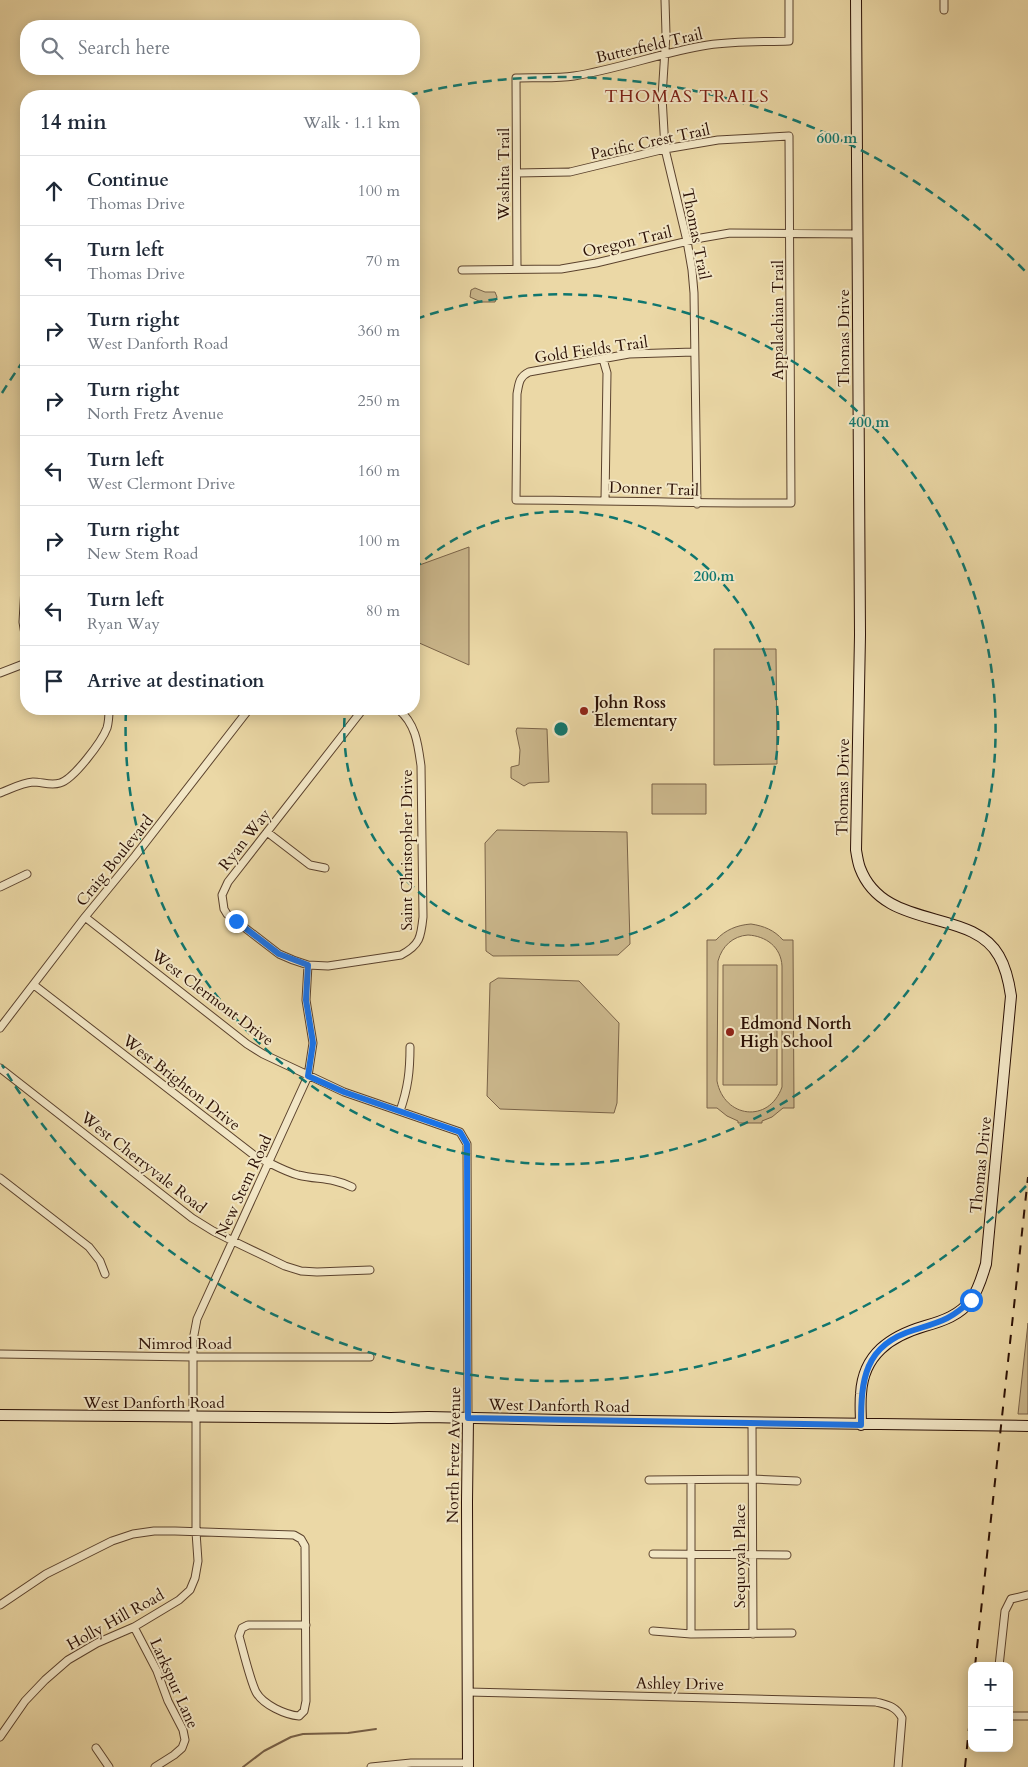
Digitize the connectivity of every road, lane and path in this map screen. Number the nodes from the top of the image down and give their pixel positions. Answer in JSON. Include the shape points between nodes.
{"nodes":[{"id":1,"x":665,"y":0,"type":"edge"},
{"id":2,"x":789,"y":0,"type":"edge"},
{"id":3,"x":856,"y":0,"type":"edge"},
{"id":4,"x":944,"y":0,"type":"edge"},
{"id":5,"x":944,"y":10,"type":"dead end"},
{"id":6,"x":665,"y":54,"type":"junction"},
{"id":7,"x":516,"y":78,"type":"joint"},
{"id":8,"x":790,"y":136,"type":"joint"},
{"id":9,"x":666,"y":150,"type":"junction"},
{"id":10,"x":517,"y":173,"type":"junction"},
{"id":11,"x":790,"y":234,"type":"junction"},
{"id":12,"x":857,"y":234,"type":"junction"},
{"id":13,"x":687,"y":241,"type":"junction"},
{"id":14,"x":517,"y":269,"type":"junction"},
{"id":15,"x":462,"y":270,"type":"dead end"},
{"id":16,"x":694,"y":352,"type":"junction"},
{"id":17,"x":603,"y":359,"type":"junction"},
{"id":18,"x":516,"y":500,"type":"joint"},
{"id":19,"x":605,"y":500,"type":"junction"},
{"id":20,"x":791,"y":503,"type":"joint"},
{"id":21,"x":697,"y":504,"type":"junction"},
{"id":22,"x":20,"y":665,"type":"edge"},
{"id":23,"x":0,"y":673,"type":"edge"},
{"id":24,"x":110,"y":715,"type":"edge"},
{"id":25,"x":244,"y":715,"type":"edge"},
{"id":26,"x":358,"y":715,"type":"edge"},
{"id":27,"x":403,"y":715,"type":"edge"},
{"id":28,"x":0,"y":793,"type":"edge"},
{"id":29,"x":267,"y":832,"type":"junction"},
{"id":30,"x":325,"y":868,"type":"dead end"},
{"id":31,"x":27,"y":874,"type":"dead end"},
{"id":32,"x":0,"y":887,"type":"edge"},
{"id":33,"x":85,"y":917,"type":"junction"},
{"id":34,"x":308,"y":965,"type":"junction"},
{"id":35,"x":34,"y":985,"type":"junction"},
{"id":36,"x":0,"y":1028,"type":"edge"},
{"id":37,"x":410,"y":1047,"type":"dead end"},
{"id":38,"x":0,"y":1068,"type":"edge"},
{"id":39,"x":308,"y":1076,"type":"junction"},
{"id":40,"x":400,"y":1111,"type":"junction"},
{"id":41,"x":467,"y":1144,"type":"joint"},
{"id":42,"x":269,"y":1162,"type":"junction"},
{"id":43,"x":0,"y":1178,"type":"edge"},
{"id":44,"x":352,"y":1186,"type":"dead end"},
{"id":45,"x":233,"y":1241,"type":"junction"},
{"id":46,"x":370,"y":1270,"type":"dead end"},
{"id":47,"x":104,"y":1274,"type":"dead end"},
{"id":48,"x":0,"y":1354,"type":"edge"},
{"id":49,"x":193,"y":1357,"type":"junction"},
{"id":50,"x":370,"y":1357,"type":"dead end"},
{"id":51,"x":0,"y":1415,"type":"edge"},
{"id":52,"x":195,"y":1417,"type":"junction"},
{"id":53,"x":468,"y":1418,"type":"junction"},
{"id":54,"x":752,"y":1423,"type":"junction"},
{"id":55,"x":861,"y":1425,"type":"junction"},
{"id":56,"x":1028,"y":1426,"type":"edge"},
{"id":57,"x":753,"y":1479,"type":"junction"},
{"id":58,"x":649,"y":1480,"type":"dead end"},
{"id":59,"x":691,"y":1480,"type":"junction"},
{"id":60,"x":797,"y":1481,"type":"dead end"},
{"id":61,"x":196,"y":1532,"type":"junction"},
{"id":62,"x":653,"y":1554,"type":"dead end"},
{"id":63,"x":691,"y":1554,"type":"junction"},
{"id":64,"x":754,"y":1555,"type":"junction"},
{"id":65,"x":787,"y":1555,"type":"dead end"},
{"id":66,"x":1028,"y":1595,"type":"edge"},
{"id":67,"x":0,"y":1605,"type":"edge"},
{"id":68,"x":306,"y":1625,"type":"junction"},
{"id":69,"x":134,"y":1627,"type":"junction"},
{"id":70,"x":654,"y":1631,"type":"dead end"},
{"id":71,"x":792,"y":1633,"type":"dead end"},
{"id":72,"x":691,"y":1634,"type":"junction"},
{"id":73,"x":753,"y":1634,"type":"junction"},
{"id":74,"x":1000,"y":1662,"type":"edge"},
{"id":75,"x":468,"y":1692,"type":"junction"},
{"id":76,"x":1013,"y":1716,"type":"edge"},
{"id":77,"x":1028,"y":1716,"type":"edge"},
{"id":78,"x":0,"y":1737,"type":"edge"},
{"id":79,"x":96,"y":1748,"type":"dead end"},
{"id":80,"x":411,"y":1765,"type":"edge"},
{"id":81,"x":468,"y":1765,"type":"edge"},
{"id":82,"x":109,"y":1767,"type":"edge"},
{"id":83,"x":155,"y":1767,"type":"edge"},
{"id":84,"x":371,"y":1767,"type":"edge"},
{"id":85,"x":898,"y":1767,"type":"edge"}],
"edges":[{"from":1,"to":6,"type":"street","name":"Thomas Trail"},
{"from":2,"to":6,"type":"street","name":"Butterfield Trail","via":[[789,41],[735,42]]},
{"from":3,"to":12,"type":"street","name":"Thomas Drive"},
{"from":4,"to":5,"type":"street"},
{"from":6,"to":7,"type":"street","name":"Butterfield Trail","via":[[634,64],[571,76]]},
{"from":6,"to":9,"type":"street","name":"Thomas Trail","via":[[662,96]]},
{"from":7,"to":10,"type":"street","name":"Washita Trail"},
{"from":8,"to":9,"type":"street","name":"Pacific Crest Trail","via":[[718,140]]},
{"from":8,"to":11,"type":"street","name":"Appalachian Trail"},
{"from":9,"to":10,"type":"street","name":"Pacific Crest Trail","via":[[570,172]]},
{"from":9,"to":13,"type":"street","name":"Thomas Trail"},
{"from":10,"to":14,"type":"street","name":"Washita Trail"},
{"from":11,"to":12,"type":"street","name":"Oregon Trail"},
{"from":11,"to":13,"type":"street","name":"Oregon Trail","via":[[730,233]]},
{"from":11,"to":20,"type":"street","name":"Appalachian Trail"},
{"from":12,"to":55,"type":"street","name":"Thomas Drive","via":[[860,635],[856,850],[868,883],[883,898],[901,910],[967,930],[989,944],[1004,966],[1011,996],[986,1264],[979,1286],[971,1300],[948,1319],[899,1335],[879,1350],[865,1375],[861,1392]]},
{"from":13,"to":14,"type":"street","name":"Oregon Trail","via":[[577,267]]},
{"from":13,"to":16,"type":"street","name":"Thomas Trail","via":[[694,293]]},
{"from":14,"to":15,"type":"street","name":"Oregon Trail"},
{"from":16,"to":17,"type":"street","name":"Gold Fields Trail","via":[[629,354]]},
{"from":16,"to":21,"type":"street","name":"Thomas Trail"},
{"from":17,"to":18,"type":"street","name":"Gold Fields Trail","via":[[522,375],[517,394]]},
{"from":17,"to":19,"type":"street","via":[[606,373]]},
{"from":18,"to":19,"type":"street","name":"Donner Trail"},
{"from":19,"to":21,"type":"street","name":"Donner Trail"},
{"from":20,"to":21,"type":"street","name":"Donner Trail"},
{"from":22,"to":23,"type":"street"},
{"from":24,"to":28,"type":"street","via":[[106,730],[75,774],[67,780],[58,784],[21,784]]},
{"from":25,"to":33,"type":"street","name":"Craig Boulevard"},
{"from":26,"to":29,"type":"street","name":"Ryan Way"},
{"from":27,"to":34,"type":"street","name":"Saint Christopher Drive","via":[[414,728],[421,766],[421,936],[415,945],[401,954],[328,966]]},
{"from":29,"to":30,"type":"street","via":[[310,864]]},
{"from":29,"to":34,"type":"street","name":"Ryan Way","via":[[224,888],[224,909],[279,954]]},
{"from":31,"to":32,"type":"street"},
{"from":33,"to":35,"type":"street","name":"Craig Boulevard"},
{"from":33,"to":39,"type":"street","name":"West Clermont Drive","via":[[247,1044]]},
{"from":34,"to":39,"type":"street","name":"New Stem Road","via":[[306,1000],[313,1043]]},
{"from":35,"to":36,"type":"street","name":"Craig Boulevard"},
{"from":35,"to":42,"type":"street","name":"West Brighton Drive","via":[[255,1156]]},
{"from":37,"to":40,"type":"street","via":[[408,1088]]},
{"from":38,"to":45,"type":"street","name":"West Cherryvale Road","via":[[192,1218]]},
{"from":39,"to":40,"type":"street","name":"West Clermont Drive"},
{"from":39,"to":42,"type":"street","name":"New Stem Road"},
{"from":40,"to":41,"type":"street","name":"West Clermont Drive","via":[[460,1132]]},
{"from":41,"to":53,"type":"street","name":"North Fretz Avenue"},
{"from":42,"to":44,"type":"street","name":"West Brighton Drive","via":[[297,1175],[328,1178]]},
{"from":42,"to":45,"type":"street","name":"New Stem Road"},
{"from":43,"to":47,"type":"street","via":[[89,1247],[100,1260]]},
{"from":45,"to":46,"type":"street","name":"West Cherryvale Road","via":[[300,1271]]},
{"from":45,"to":49,"type":"street","name":"New Stem Road","via":[[197,1318]]},
{"from":48,"to":49,"type":"street","name":"Nimrod Road"},
{"from":49,"to":50,"type":"street","name":"Nimrod Road"},
{"from":49,"to":52,"type":"street","name":"New Stem Road"},
{"from":51,"to":52,"type":"street","name":"West Danforth Road"},
{"from":52,"to":53,"type":"street","name":"West Danforth Road"},
{"from":52,"to":61,"type":"street","name":"Holly Hill Road"},
{"from":53,"to":54,"type":"street","name":"West Danforth Road"},
{"from":53,"to":75,"type":"street","name":"North Fretz Avenue"},
{"from":54,"to":55,"type":"street","name":"West Danforth Road"},
{"from":54,"to":57,"type":"street","name":"Sequoyah Place"},
{"from":55,"to":56,"type":"street","name":"West Danforth Road"},
{"from":57,"to":59,"type":"street","name":"Sequoyah Place"},
{"from":57,"to":60,"type":"street","name":"Sequoyah Place"},
{"from":57,"to":64,"type":"street","name":"Sequoyah Place"},
{"from":58,"to":59,"type":"street","name":"Sequoyah Place"},
{"from":59,"to":63,"type":"street"},
{"from":61,"to":67,"type":"street","via":[[154,1531],[112,1541],[46,1574]]},
{"from":61,"to":68,"type":"street","via":[[284,1534],[301,1539],[305,1546]]},
{"from":61,"to":69,"type":"street","name":"Holly Hill Road","via":[[198,1561],[190,1590]]},
{"from":62,"to":63,"type":"street"},
{"from":63,"to":64,"type":"street"},
{"from":63,"to":72,"type":"street"},
{"from":64,"to":65,"type":"street"},
{"from":64,"to":73,"type":"street","name":"Sequoyah Place"},
{"from":66,"to":74,"type":"street","via":[[1011,1599],[1005,1611]]},
{"from":68,"to":68,"type":"street","via":[[248,1625],[242,1628],[239,1636],[256,1693],[264,1701],[299,1716],[306,1701]]},
{"from":69,"to":78,"type":"street","name":"Holly Hill Road","via":[[68,1660],[25,1701]]},
{"from":69,"to":83,"type":"street","name":"Larkspur Lane","via":[[157,1671],[185,1740],[182,1748]]},
{"from":70,"to":72,"type":"street"},
{"from":71,"to":73,"type":"street"},
{"from":72,"to":73,"type":"street"},
{"from":75,"to":81,"type":"street","name":"North Fretz Avenue"},
{"from":75,"to":85,"type":"street","name":"Ashley Drive","via":[[866,1702],[891,1706],[902,1718]]},
{"from":76,"to":77,"type":"street"},
{"from":79,"to":82,"type":"street"},
{"from":80,"to":81,"type":"street"},
{"from":80,"to":84,"type":"street"}]}
